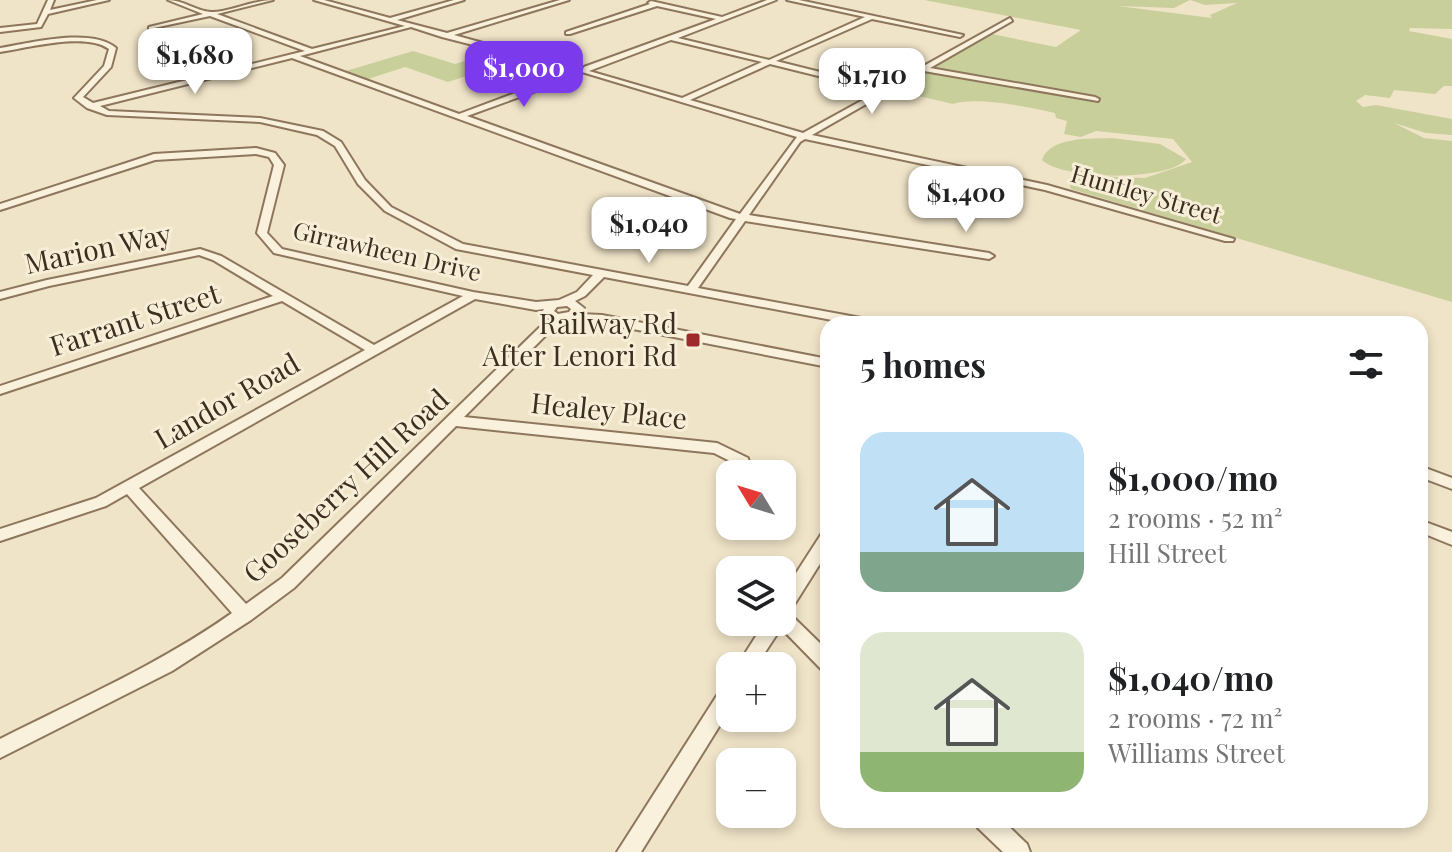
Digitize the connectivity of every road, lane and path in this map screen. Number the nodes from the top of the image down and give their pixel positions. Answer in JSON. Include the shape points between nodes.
{"nodes":[{"id":1,"x":51,"y":0,"type":"edge"},
{"id":2,"x":106,"y":0,"type":"edge"},
{"id":3,"x":171,"y":0,"type":"edge"},
{"id":4,"x":270,"y":0,"type":"edge"},
{"id":5,"x":317,"y":0,"type":"edge"},
{"id":6,"x":356,"y":0,"type":"edge"},
{"id":7,"x":461,"y":0,"type":"edge"},
{"id":8,"x":566,"y":0,"type":"edge"},
{"id":9,"x":639,"y":0,"type":"edge"},
{"id":10,"x":773,"y":0,"type":"edge"},
{"id":11,"x":790,"y":0,"type":"edge"},
{"id":12,"x":657,"y":4,"type":"junction"},
{"id":13,"x":335,"y":5,"type":"junction"},
{"id":14,"x":47,"y":12,"type":"junction"},
{"id":15,"x":210,"y":14,"type":"junction"},
{"id":16,"x":871,"y":17,"type":"junction"},
{"id":17,"x":721,"y":19,"type":"junction"},
{"id":18,"x":386,"y":20,"type":"junction"},
{"id":19,"x":1010,"y":20,"type":"dead end"},
{"id":20,"x":408,"y":27,"type":"junction"},
{"id":21,"x":151,"y":28,"type":"dead end"},
{"id":22,"x":0,"y":30,"type":"edge"},
{"id":23,"x":568,"y":33,"type":"dead end"},
{"id":24,"x":960,"y":35,"type":"dead end"},
{"id":25,"x":444,"y":36,"type":"junction"},
{"id":26,"x":671,"y":38,"type":"junction"},
{"id":27,"x":0,"y":50,"type":"edge"},
{"id":28,"x":313,"y":51,"type":"junction"},
{"id":29,"x":293,"y":56,"type":"junction"},
{"id":30,"x":770,"y":62,"type":"junction"},
{"id":31,"x":923,"y":69,"type":"junction"},
{"id":32,"x":581,"y":71,"type":"junction"},
{"id":33,"x":885,"y":90,"type":"junction"},
{"id":34,"x":1095,"y":99,"type":"dead end"},
{"id":35,"x":683,"y":100,"type":"junction"},
{"id":36,"x":89,"y":106,"type":"junction"},
{"id":37,"x":460,"y":116,"type":"junction"},
{"id":38,"x":804,"y":136,"type":"junction"},
{"id":39,"x":0,"y":207,"type":"edge"},
{"id":40,"x":740,"y":217,"type":"junction"},
{"id":41,"x":1229,"y":239,"type":"dead end"},
{"id":42,"x":989,"y":256,"type":"dead end"},
{"id":43,"x":601,"y":274,"type":"junction"},
{"id":44,"x":690,"y":291,"type":"junction"},
{"id":45,"x":473,"y":295,"type":"junction"},
{"id":46,"x":0,"y":296,"type":"edge"},
{"id":47,"x":284,"y":296,"type":"junction"},
{"id":48,"x":550,"y":307,"type":"junction"},
{"id":49,"x":573,"y":309,"type":"junction"},
{"id":50,"x":828,"y":316,"type":"edge"},
{"id":51,"x":543,"y":331,"type":"junction"},
{"id":52,"x":373,"y":349,"type":"junction"},
{"id":53,"x":820,"y":361,"type":"edge"},
{"id":54,"x":0,"y":390,"type":"edge"},
{"id":55,"x":454,"y":421,"type":"junction"},
{"id":56,"x":739,"y":460,"type":"edge"},
{"id":57,"x":1428,"y":474,"type":"edge"},
{"id":58,"x":1452,"y":484,"type":"edge"},
{"id":59,"x":129,"y":487,"type":"junction"},
{"id":60,"x":1428,"y":529,"type":"edge"},
{"id":61,"x":0,"y":535,"type":"edge"},
{"id":62,"x":1452,"y":539,"type":"edge"},
{"id":63,"x":820,"y":550,"type":"edge"},
{"id":64,"x":796,"y":588,"type":"edge"},
{"id":65,"x":245,"y":615,"type":"junction"},
{"id":66,"x":796,"y":631,"type":"edge"},
{"id":67,"x":820,"y":655,"type":"edge"},
{"id":68,"x":716,"y":714,"type":"edge"},
{"id":69,"x":0,"y":749,"type":"edge"},
{"id":70,"x":994,"y":828,"type":"edge"},
{"id":71,"x":628,"y":852,"type":"edge"},
{"id":72,"x":1019,"y":852,"type":"edge"}],
"edges":[{"from":1,"to":14,"type":"street"},
{"from":2,"to":14,"type":"street"},
{"from":3,"to":15,"type":"street"},
{"from":4,"to":15,"type":"street"},
{"from":5,"to":13,"type":"street","name":"Huntley Street"},
{"from":6,"to":13,"type":"street"},
{"from":7,"to":18,"type":"street"},
{"from":8,"to":25,"type":"street"},
{"from":9,"to":12,"type":"street"},
{"from":10,"to":17,"type":"street"},
{"from":11,"to":16,"type":"street"},
{"from":12,"to":17,"type":"street"},
{"from":12,"to":23,"type":"street"},
{"from":13,"to":18,"type":"street","name":"Huntley Street"},
{"from":14,"to":22,"type":"street","via":[[39,26]]},
{"from":15,"to":21,"type":"street"},
{"from":15,"to":28,"type":"street"},
{"from":16,"to":24,"type":"street"},
{"from":16,"to":30,"type":"street"},
{"from":17,"to":26,"type":"street"},
{"from":18,"to":20,"type":"street","name":"Huntley Street"},
{"from":19,"to":31,"type":"street"},
{"from":20,"to":25,"type":"street","name":"Huntley Street"},
{"from":20,"to":28,"type":"street"},
{"from":25,"to":32,"type":"street","name":"Huntley Street"},
{"from":26,"to":30,"type":"street"},
{"from":26,"to":32,"type":"street"},
{"from":27,"to":36,"type":"street","via":[[74,40],[109,43],[107,67],[79,93]]},
{"from":28,"to":29,"type":"street"},
{"from":29,"to":36,"type":"street"},
{"from":29,"to":37,"type":"street"},
{"from":30,"to":33,"type":"street"},
{"from":30,"to":35,"type":"street"},
{"from":31,"to":33,"type":"street"},
{"from":31,"to":34,"type":"street"},
{"from":32,"to":35,"type":"street","name":"Huntley Street"},
{"from":32,"to":37,"type":"street"},
{"from":33,"to":38,"type":"street"},
{"from":35,"to":38,"type":"street","name":"Huntley Street"},
{"from":36,"to":43,"type":"street","via":[[122,115],[260,120],[308,128],[338,144],[367,189],[406,222],[460,247]]},
{"from":37,"to":40,"type":"street"},
{"from":38,"to":40,"type":"street"},
{"from":38,"to":41,"type":"street","name":"Huntley Street","via":[[1038,186]]},
{"from":39,"to":45,"type":"street","name":"Girrawheen Drive","via":[[154,157],[256,151],[272,155],[279,165],[262,233],[278,251]]},
{"from":40,"to":42,"type":"street"},
{"from":40,"to":44,"type":"street"},
{"from":43,"to":44,"type":"street"},
{"from":43,"to":49,"type":"street","name":"Gooseberry Hill Road"},
{"from":44,"to":50,"type":"street"},
{"from":45,"to":48,"type":"street","name":"Girrawheen Drive"},
{"from":45,"to":52,"type":"street","name":"Landor Road"},
{"from":46,"to":47,"type":"street","name":"Marion Way","via":[[200,252]]},
{"from":47,"to":52,"type":"street","name":"Marion Way"},
{"from":47,"to":54,"type":"street","name":"Farrant Street"},
{"from":48,"to":49,"type":"street"},
{"from":48,"to":49,"type":"street"},
{"from":48,"to":51,"type":"street","name":"Gooseberry Hill Road"},
{"from":49,"to":51,"type":"street","name":"Gooseberry Hill Road"},
{"from":49,"to":53,"type":"street"},
{"from":51,"to":55,"type":"street","name":"Gooseberry Hill Road"},
{"from":52,"to":59,"type":"street","name":"Landor Road"},
{"from":55,"to":56,"type":"street","name":"Healey Place","via":[[717,448]]},
{"from":55,"to":65,"type":"street","name":"Gooseberry Hill Road","via":[[288,583]]},
{"from":57,"to":58,"type":"street"},
{"from":59,"to":61,"type":"street","name":"Landor Road","via":[[101,502]]},
{"from":59,"to":65,"type":"street"},
{"from":60,"to":62,"type":"street"},
{"from":63,"to":64,"type":"street"},
{"from":65,"to":69,"type":"street","name":"Gooseberry Hill Road","via":[[165,665]]},
{"from":66,"to":67,"type":"street"},
{"from":68,"to":71,"type":"street"},
{"from":70,"to":72,"type":"street"}]}
